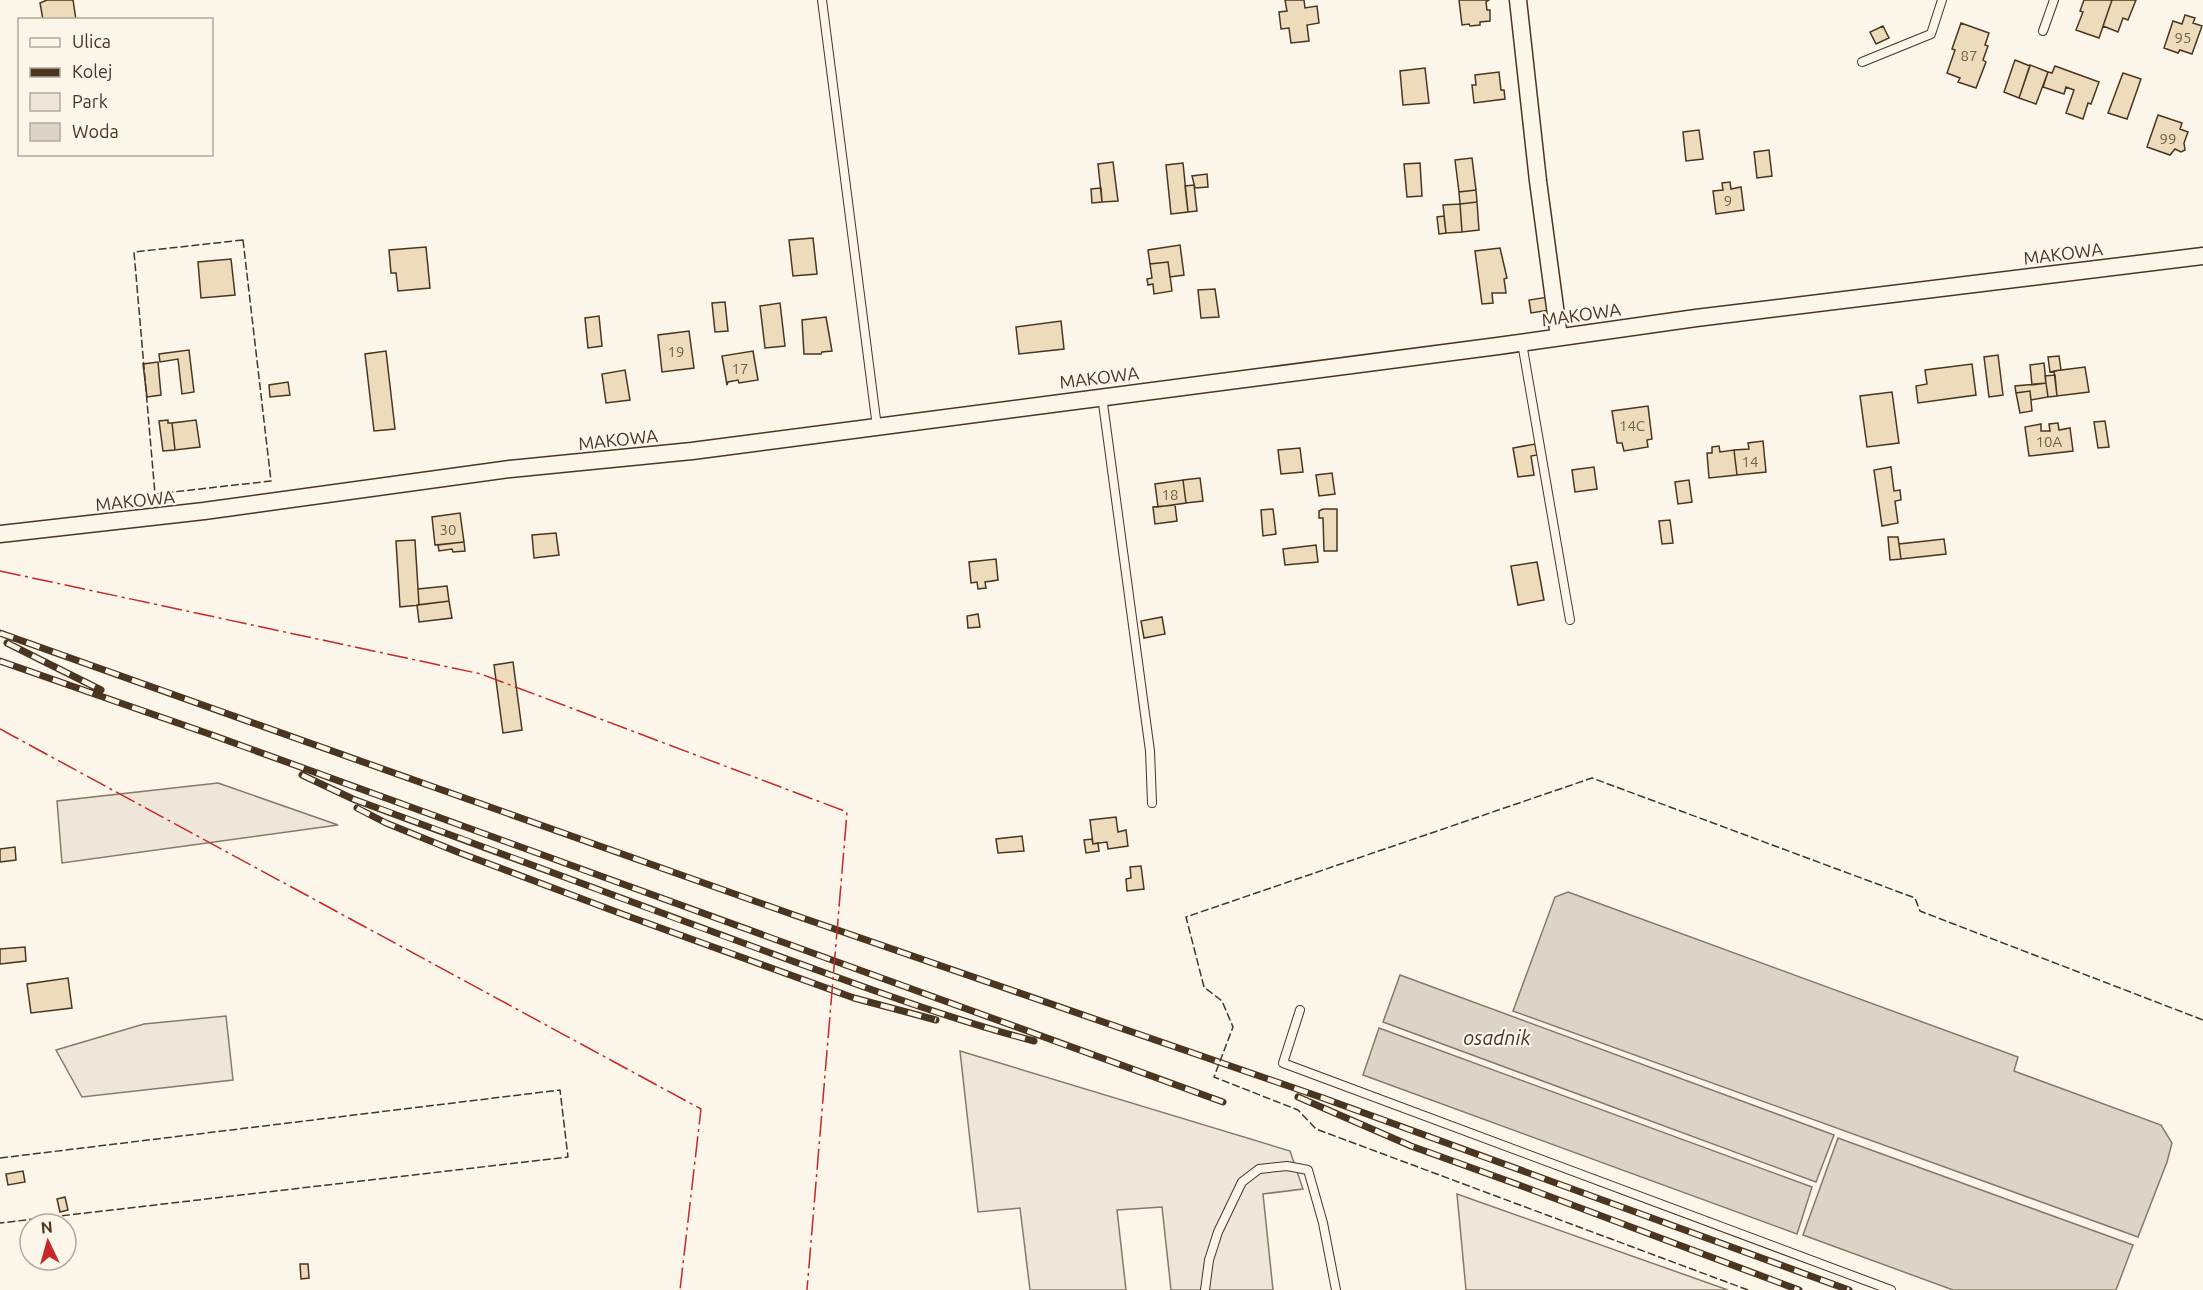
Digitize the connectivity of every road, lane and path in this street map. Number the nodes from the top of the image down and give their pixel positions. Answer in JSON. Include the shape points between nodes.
{"nodes":[{"id":1,"x":822,"y":0,"type":"edge"},
{"id":2,"x":1518,"y":0,"type":"edge"},
{"id":3,"x":1942,"y":0,"type":"edge"},
{"id":4,"x":2054,"y":0,"type":"edge"},
{"id":5,"x":2043,"y":31,"type":"dead end"},
{"id":6,"x":1862,"y":62,"type":"dead end"},
{"id":7,"x":2203,"y":256,"type":"edge"},
{"id":8,"x":1559,"y":337,"type":"junction"},
{"id":9,"x":1522,"y":343,"type":"junction"},
{"id":10,"x":1102,"y":396,"type":"junction"},
{"id":11,"x":877,"y":427,"type":"junction"},
{"id":12,"x":0,"y":534,"type":"edge"},
{"id":13,"x":1570,"y":620,"type":"dead end"},
{"id":14,"x":1152,"y":803,"type":"dead end"},
{"id":15,"x":1300,"y":1010,"type":"dead end"},
{"id":16,"x":1205,"y":1290,"type":"edge"},
{"id":17,"x":1336,"y":1290,"type":"edge"},
{"id":18,"x":1891,"y":1290,"type":"edge"}],
"edges":[{"from":1,"to":11,"type":"lane"},
{"from":2,"to":8,"type":"street"},
{"from":3,"to":6,"type":"lane","via":[[1931,34]]},
{"from":4,"to":5,"type":"lane"},
{"from":7,"to":8,"type":"street","name":"MAKOWA"},
{"from":8,"to":9,"type":"street","name":"MAKOWA"},
{"from":9,"to":10,"type":"street","name":"MAKOWA"},
{"from":9,"to":13,"type":"lane"},
{"from":10,"to":11,"type":"street","name":"MAKOWA"},
{"from":10,"to":14,"type":"lane","via":[[1150,751]]},
{"from":11,"to":12,"type":"street","name":"MAKOWA"},
{"from":15,"to":18,"type":"lane","via":[[1283,1063]]},
{"from":16,"to":17,"type":"lane","via":[[1218,1232],[1242,1182],[1259,1169],[1287,1166],[1308,1170]]}]}
